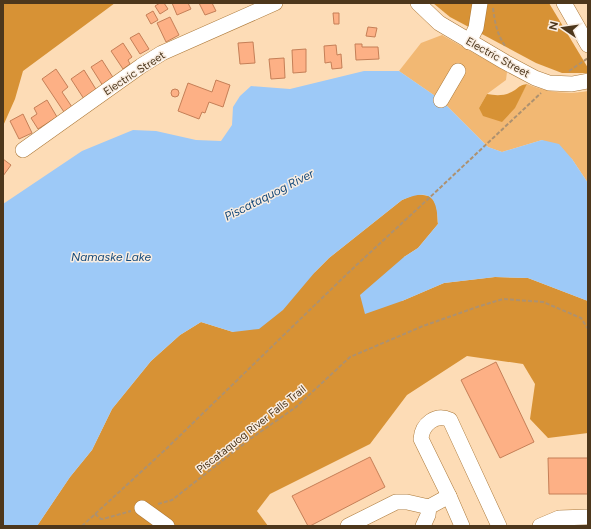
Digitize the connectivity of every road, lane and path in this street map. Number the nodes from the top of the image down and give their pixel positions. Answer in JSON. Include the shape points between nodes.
{"nodes":[{"id":1,"x":275,"y":3,"type":"edge"},
{"id":2,"x":418,"y":3,"type":"edge"},
{"id":3,"x":480,"y":3,"type":"edge"},
{"id":4,"x":493,"y":3,"type":"edge"},
{"id":5,"x":564,"y":3,"type":"edge"},
{"id":6,"x":469,"y":42,"type":"junction"},
{"id":7,"x":588,"y":44,"type":"edge"},
{"id":8,"x":507,"y":48,"type":"dead end"},
{"id":9,"x":588,"y":58,"type":"edge"},
{"id":10,"x":458,"y":71,"type":"dead end"},
{"id":11,"x":564,"y":75,"type":"dead end"},
{"id":12,"x":588,"y":81,"type":"edge"},
{"id":13,"x":541,"y":93,"type":"dead end"},
{"id":14,"x":441,"y":100,"type":"dead end"},
{"id":15,"x":23,"y":150,"type":"dead end"},
{"id":16,"x":588,"y":329,"type":"edge"},
{"id":17,"x":450,"y":496,"type":"junction"},
{"id":18,"x":428,"y":507,"type":"junction"},
{"id":19,"x":142,"y":508,"type":"junction"},
{"id":20,"x":95,"y":514,"type":"junction"},
{"id":21,"x":588,"y":517,"type":"edge"},
{"id":22,"x":82,"y":526,"type":"edge"},
{"id":23,"x":168,"y":526,"type":"edge"},
{"id":24,"x":348,"y":526,"type":"edge"},
{"id":25,"x":423,"y":526,"type":"edge"},
{"id":26,"x":462,"y":526,"type":"edge"},
{"id":27,"x":499,"y":526,"type":"edge"},
{"id":28,"x":540,"y":526,"type":"edge"}],
"edges":[{"from":1,"to":15,"type":"street","name":"Electric Street","via":[[162,53]]},
{"from":2,"to":6,"type":"street","name":"Electric Street","via":[[439,23]]},
{"from":3,"to":6,"type":"street","via":[[476,28]]},
{"from":4,"to":8,"type":"path","via":[[496,28],[500,40]]},
{"from":5,"to":7,"type":"street"},
{"from":6,"to":12,"type":"street","name":"Electric Street","via":[[522,72],[549,83],[572,84]]},
{"from":9,"to":11,"type":"path"},
{"from":10,"to":14,"type":"street"},
{"from":13,"to":20,"type":"path"},
{"from":16,"to":19,"type":"path","name":"Piscataquog River Falls Trail","via":[[580,318],[543,302],[502,299],[423,326],[350,357],[296,407],[172,500]]},
{"from":17,"to":18,"type":"street"},
{"from":17,"to":26,"type":"street"},
{"from":17,"to":27,"type":"street","via":[[421,438],[426,424],[440,418],[450,420]]},
{"from":18,"to":24,"type":"street","via":[[396,502]]},
{"from":18,"to":25,"type":"street"},
{"from":19,"to":20,"type":"path","name":"Piscataquog River Falls Trail","via":[[104,520]]},
{"from":19,"to":23,"type":"street"},
{"from":20,"to":22,"type":"path"},
{"from":21,"to":28,"type":"street","via":[[559,518]]}]}
